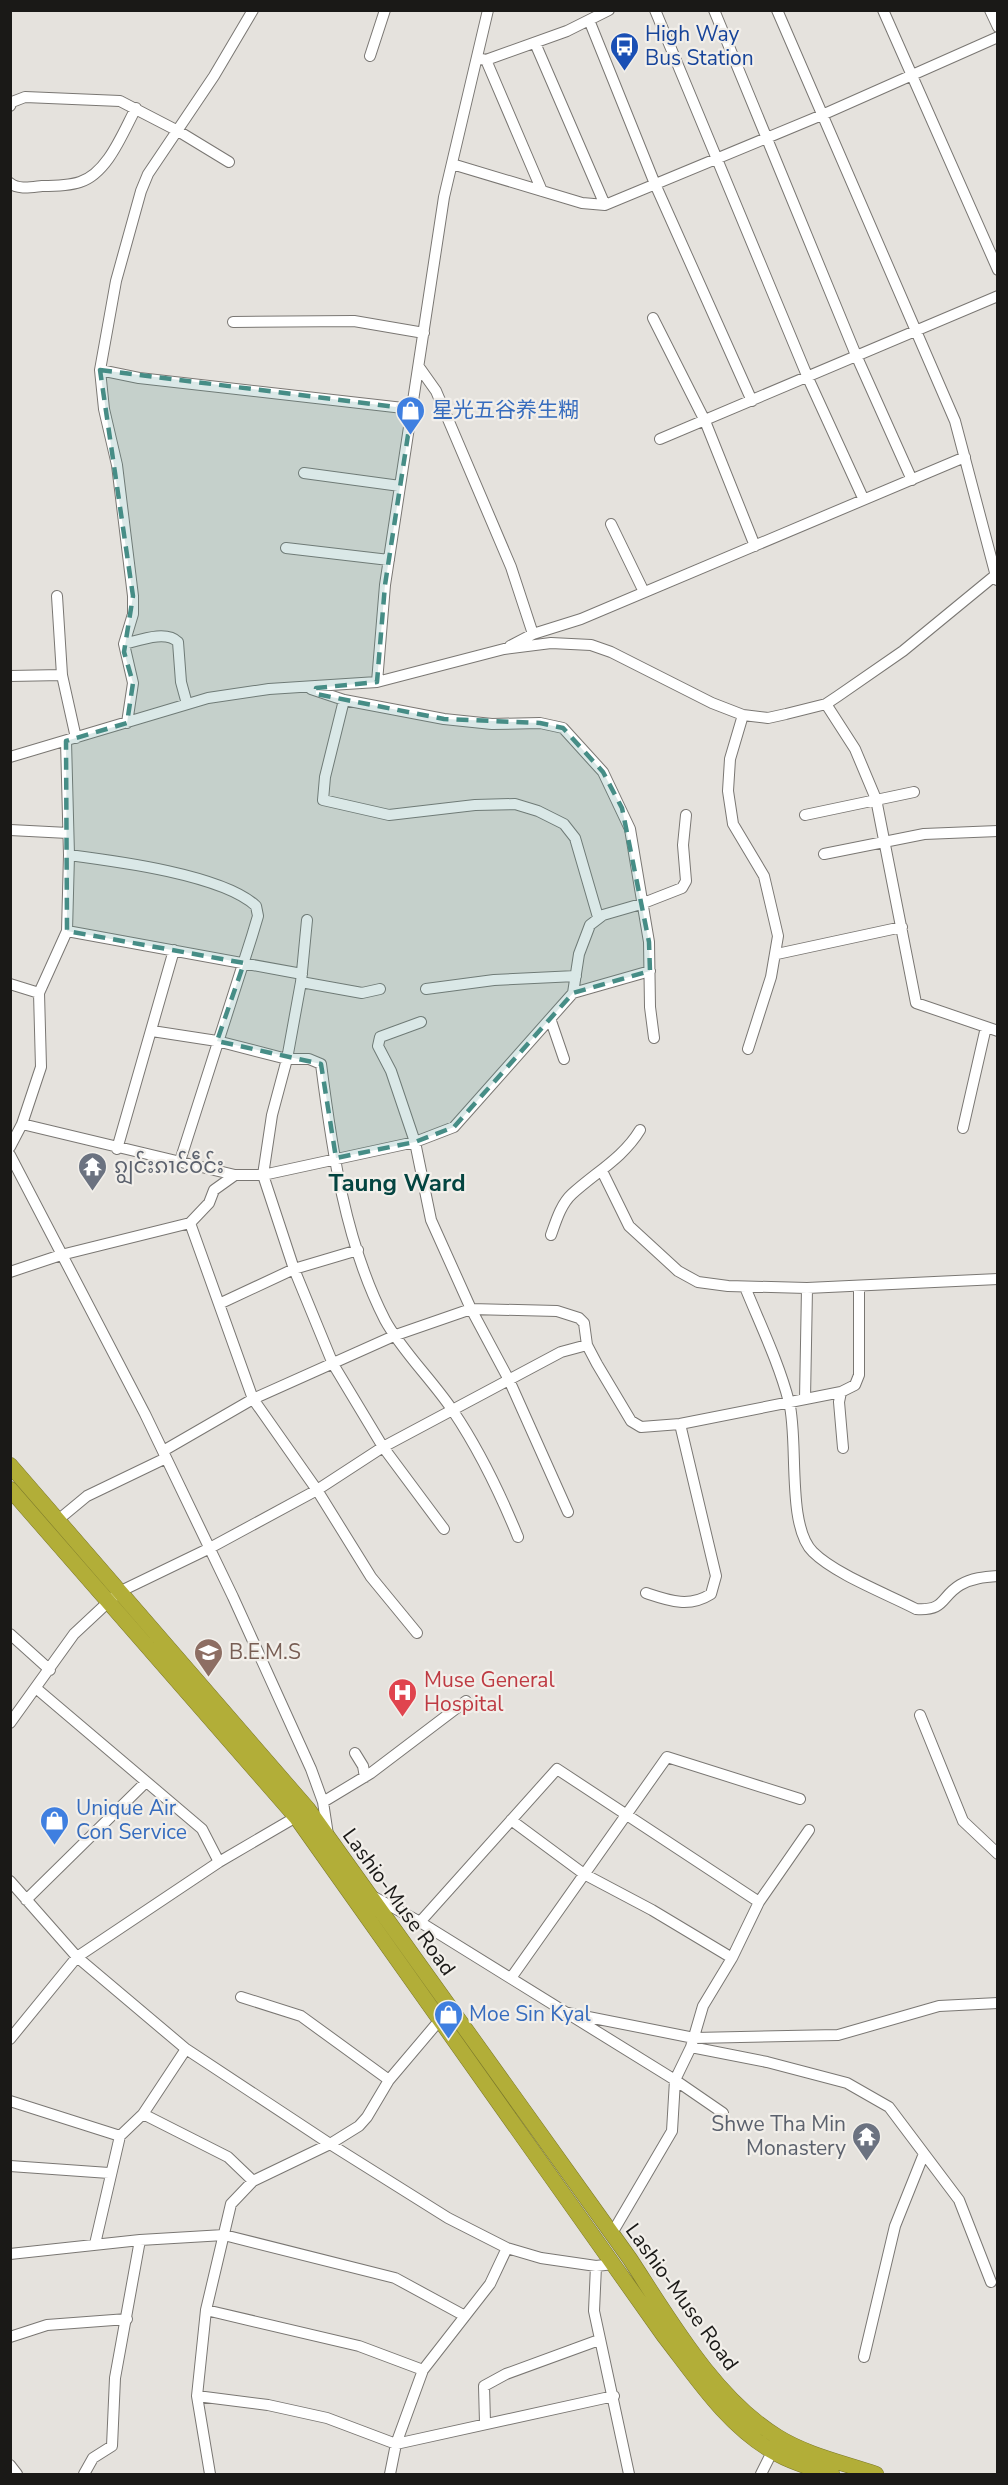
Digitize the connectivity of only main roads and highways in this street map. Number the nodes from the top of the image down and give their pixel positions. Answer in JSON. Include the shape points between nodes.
{"nodes":[{"id":1,"x":10,"y":1466,"type":"edge"},
{"id":2,"x":10,"y":1490,"type":"edge"},
{"id":3,"x":114,"y":1597,"type":"junction"},
{"id":4,"x":832,"y":2475,"type":"edge"},
{"id":5,"x":876,"y":2475,"type":"edge"}],
"edges":[{"from":1,"to":3,"type":"highway","name":"Lashio-Muse Road","via":[[58,1520]]},
{"from":2,"to":3,"type":"highway","name":"Lashio-Muse Road"},
{"from":3,"to":4,"type":"highway","name":"Lashio-Muse Road","via":[[296,1816],[664,2336],[723,2412],[772,2452]]},
{"from":3,"to":5,"type":"highway","name":"Lashio-Muse Road","via":[[308,1809],[682,2337],[732,2400],[754,2422],[789,2443]]}]}
